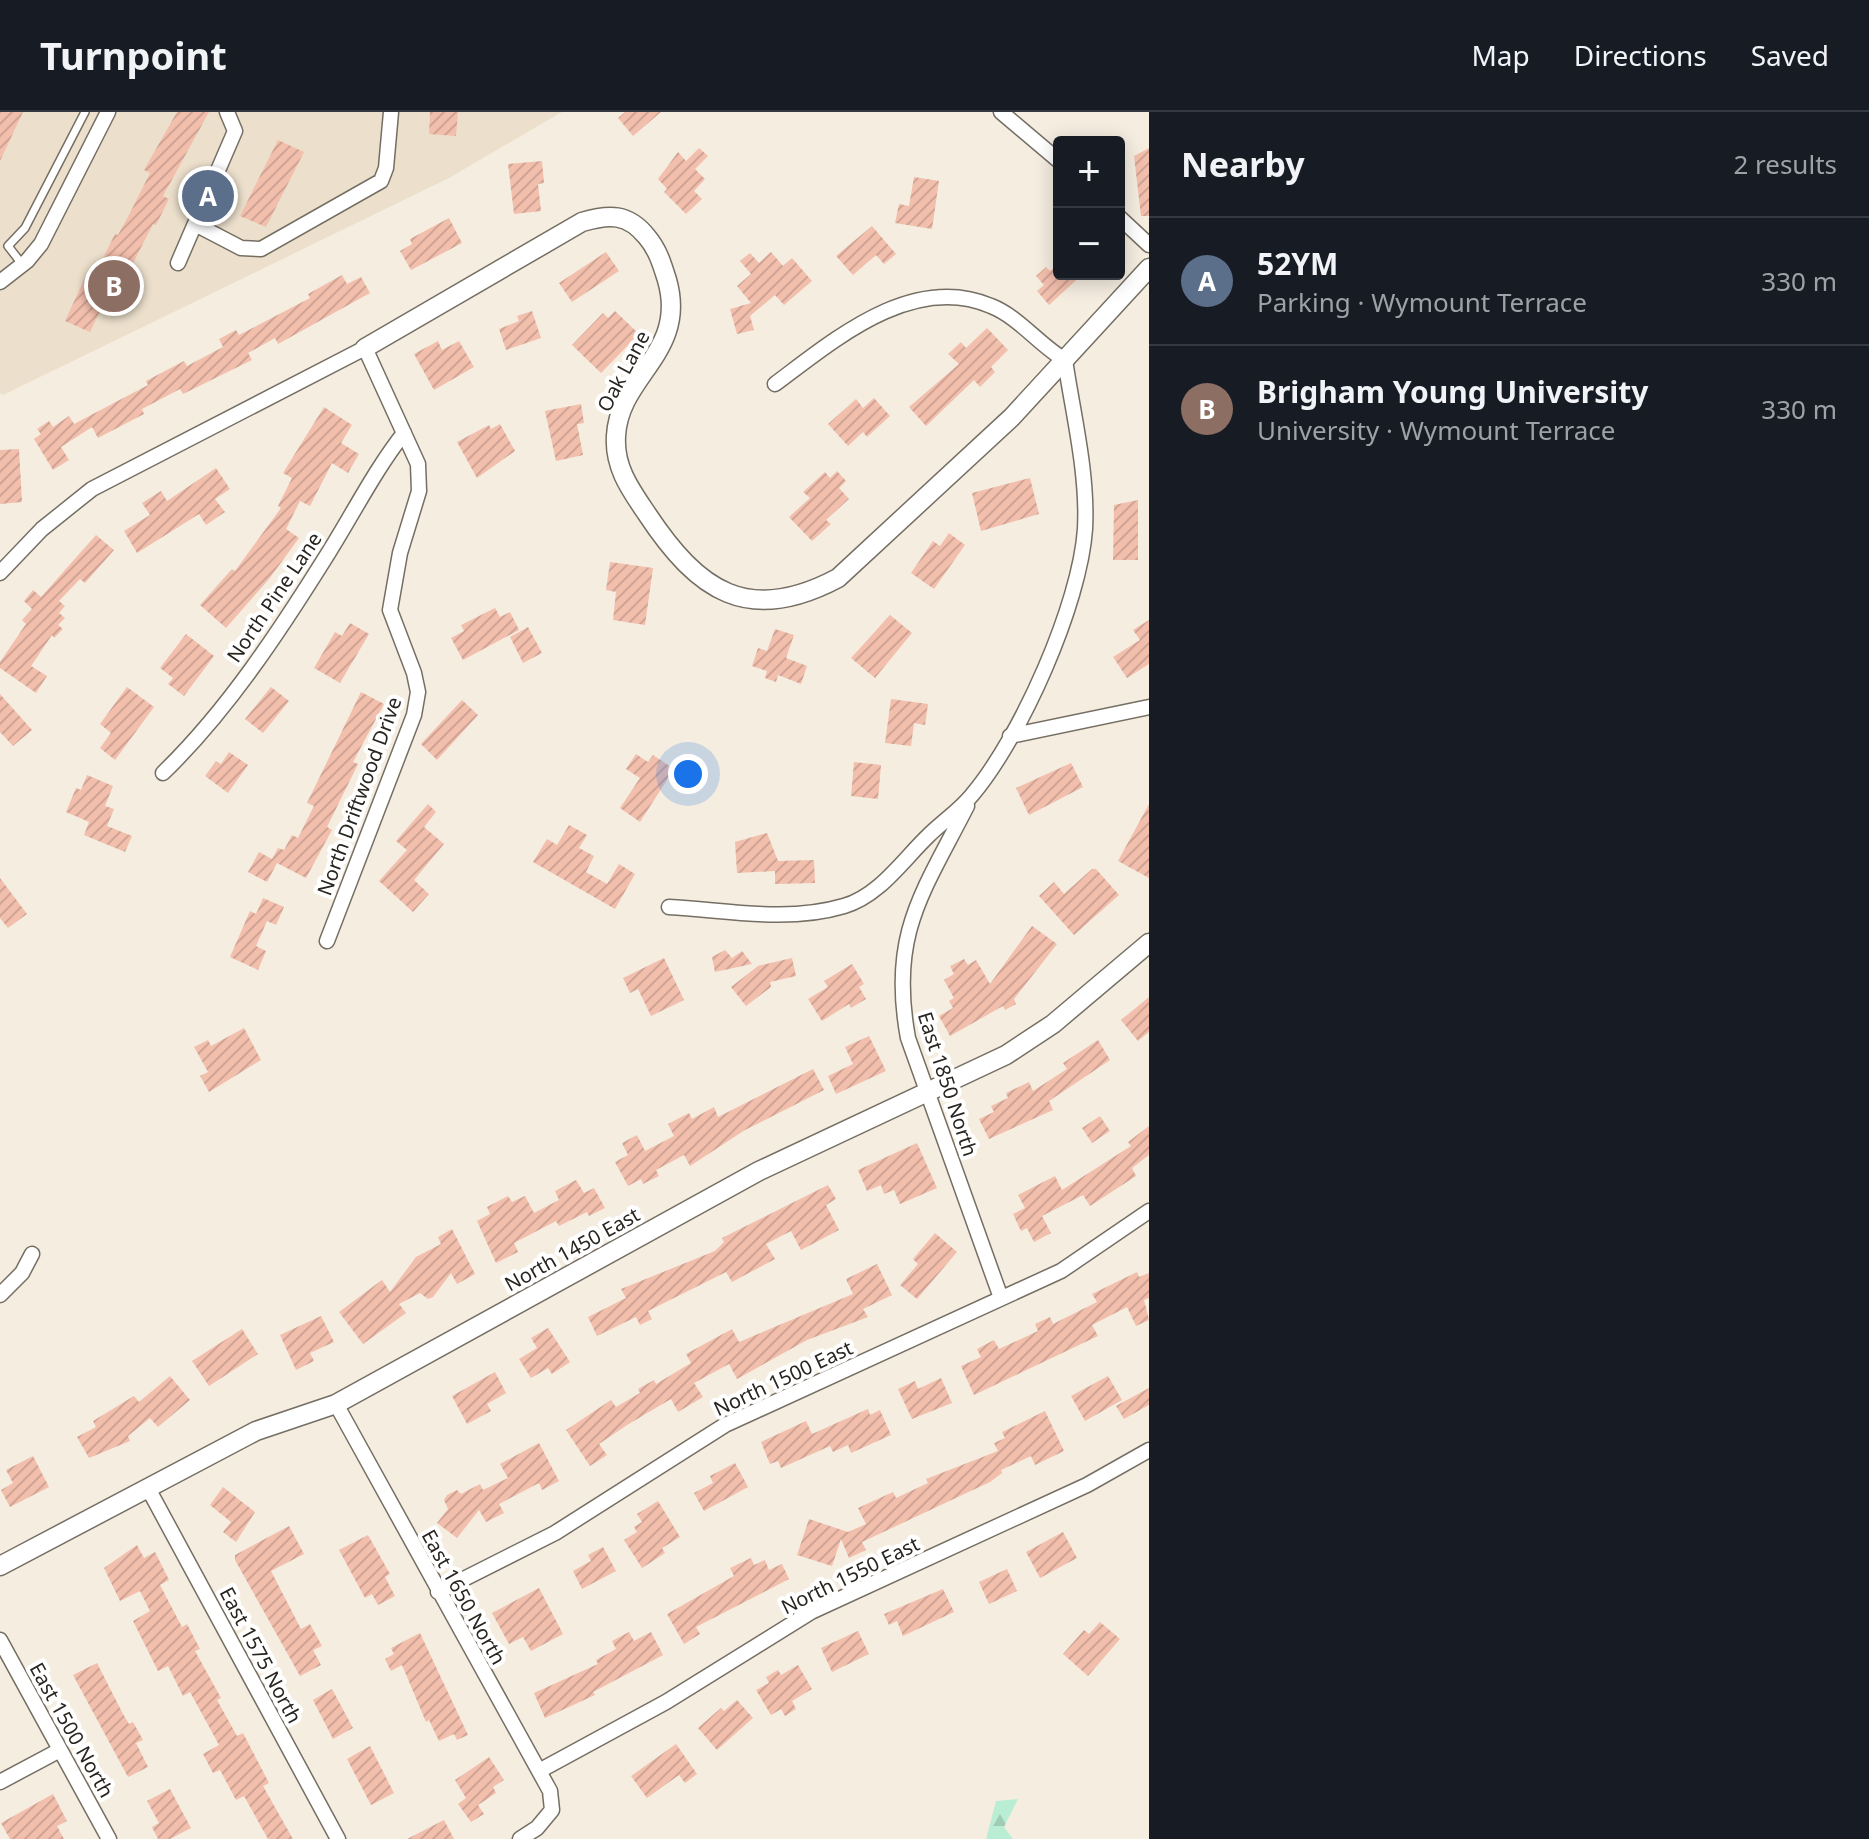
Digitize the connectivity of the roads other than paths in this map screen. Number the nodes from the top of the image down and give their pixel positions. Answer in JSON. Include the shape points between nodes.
{"nodes":[{"id":1,"x":85,"y":112,"type":"edge"},
{"id":2,"x":108,"y":112,"type":"edge"},
{"id":3,"x":227,"y":112,"type":"edge"},
{"id":4,"x":391,"y":112,"type":"edge"},
{"id":5,"x":1001,"y":112,"type":"edge"},
{"id":6,"x":1053,"y":156,"type":"edge"},
{"id":7,"x":54,"y":176,"type":"junction"},
{"id":8,"x":71,"y":185,"type":"junction"},
{"id":9,"x":1125,"y":223,"type":"edge"},
{"id":10,"x":195,"y":224,"type":"junction"},
{"id":11,"x":1149,"y":245,"type":"edge"},
{"id":12,"x":178,"y":263,"type":"dead end"},
{"id":13,"x":23,"y":265,"type":"junction"},
{"id":14,"x":1149,"y":268,"type":"edge"},
{"id":15,"x":0,"y":282,"type":"edge"},
{"id":16,"x":365,"y":348,"type":"junction"},
{"id":17,"x":1065,"y":360,"type":"junction"},
{"id":18,"x":775,"y":384,"type":"dead end"},
{"id":19,"x":404,"y":433,"type":"junction"},
{"id":20,"x":0,"y":573,"type":"edge"},
{"id":21,"x":1149,"y":707,"type":"edge"},
{"id":22,"x":1010,"y":736,"type":"junction"},
{"id":23,"x":163,"y":773,"type":"dead end"},
{"id":24,"x":972,"y":795,"type":"junction"},
{"id":25,"x":669,"y":907,"type":"dead end"},
{"id":26,"x":327,"y":941,"type":"dead end"},
{"id":27,"x":1149,"y":943,"type":"edge"},
{"id":28,"x":927,"y":1092,"type":"junction"},
{"id":29,"x":1149,"y":1211,"type":"edge"},
{"id":30,"x":32,"y":1254,"type":"dead end"},
{"id":31,"x":0,"y":1295,"type":"edge"},
{"id":32,"x":1001,"y":1298,"type":"junction"},
{"id":33,"x":336,"y":1404,"type":"junction"},
{"id":34,"x":1149,"y":1450,"type":"edge"},
{"id":35,"x":149,"y":1490,"type":"junction"},
{"id":36,"x":0,"y":1566,"type":"edge"},
{"id":37,"x":438,"y":1592,"type":"junction"},
{"id":38,"x":0,"y":1640,"type":"edge"},
{"id":39,"x":60,"y":1750,"type":"junction"},
{"id":40,"x":539,"y":1771,"type":"junction"},
{"id":41,"x":0,"y":1782,"type":"edge"},
{"id":42,"x":109,"y":1839,"type":"edge"},
{"id":43,"x":338,"y":1839,"type":"edge"},
{"id":44,"x":520,"y":1839,"type":"edge"}],
"edges":[{"from":1,"to":7,"type":"lane"},
{"from":2,"to":8,"type":"street"},
{"from":3,"to":10,"type":"street","via":[[235,131]]},
{"from":4,"to":10,"type":"street","via":[[381,181],[261,249],[249,250]]},
{"from":5,"to":6,"type":"street"},
{"from":7,"to":8,"type":"lane"},
{"from":7,"to":13,"type":"lane","via":[[25,228],[8,246]]},
{"from":8,"to":13,"type":"street","via":[[41,244]]},
{"from":9,"to":11,"type":"street"},
{"from":10,"to":12,"type":"street"},
{"from":13,"to":15,"type":"street"},
{"from":14,"to":17,"type":"street","name":"Oak Lane"},
{"from":16,"to":17,"type":"street","name":"Oak Lane","via":[[582,222],[607,215],[626,218],[658,252],[672,298],[672,322],[616,433],[625,481],[673,554],[701,580],[732,595],[768,600],[807,595],[838,578],[1012,417]]},
{"from":16,"to":19,"type":"street","name":"North Driftwood Drive"},
{"from":16,"to":20,"type":"street","name":"Oak Lane","via":[[92,489],[42,529]]},
{"from":17,"to":18,"type":"street","via":[[990,305],[927,299],[894,307],[838,338]]},
{"from":17,"to":22,"type":"street","via":[[1085,496],[1082,555],[1069,608]]},
{"from":19,"to":23,"type":"street","name":"North Pine Lane","via":[[319,569],[203,734]]},
{"from":19,"to":26,"type":"street","name":"North Driftwood Drive","via":[[418,464],[419,491],[390,610],[418,692],[414,715]]},
{"from":21,"to":22,"type":"street"},
{"from":22,"to":24,"type":"street"},
{"from":24,"to":25,"type":"street","via":[[881,885],[847,906],[750,915]]},
{"from":24,"to":28,"type":"street","name":"East 1850 North","via":[[918,901],[904,943],[899,993]]},
{"from":27,"to":28,"type":"street","name":"North 1450 East","via":[[1053,1024],[1006,1055]]},
{"from":28,"to":32,"type":"street","name":"East 1850 North"},
{"from":28,"to":33,"type":"street","name":"North 1450 East","via":[[759,1171]]},
{"from":29,"to":32,"type":"street","name":"North 1500 East","via":[[1061,1271]]},
{"from":30,"to":31,"type":"street"},
{"from":32,"to":37,"type":"street","name":"North 1500 East","via":[[725,1425],[555,1533]]},
{"from":33,"to":35,"type":"street","name":"North 1450 East","via":[[256,1431]]},
{"from":33,"to":37,"type":"street","name":"East 1650 North"},
{"from":34,"to":40,"type":"street","name":"North 1550 East","via":[[1080,1489],[811,1612],[666,1702]]},
{"from":35,"to":36,"type":"street","name":"North 1450 East"},
{"from":35,"to":43,"type":"street","name":"East 1575 North"},
{"from":37,"to":40,"type":"street","name":"East 1650 North"},
{"from":38,"to":39,"type":"street","name":"East 1500 North"},
{"from":39,"to":41,"type":"street"},
{"from":39,"to":42,"type":"street","name":"East 1500 North"},
{"from":40,"to":44,"type":"street","name":"East 1650 North","via":[[552,1802],[547,1817]]}]}
